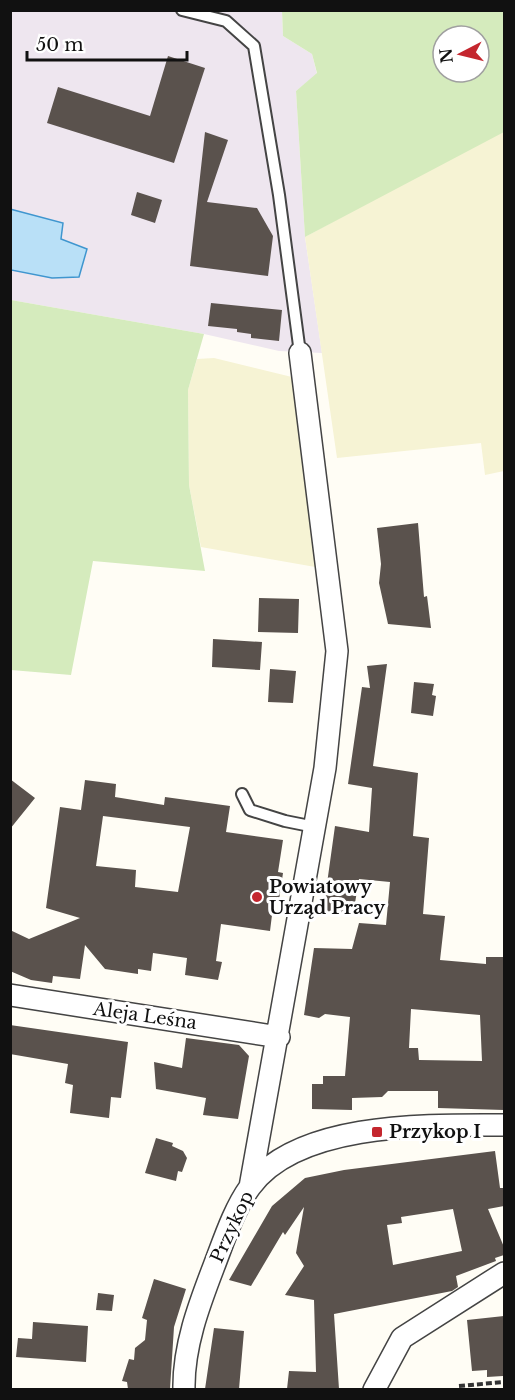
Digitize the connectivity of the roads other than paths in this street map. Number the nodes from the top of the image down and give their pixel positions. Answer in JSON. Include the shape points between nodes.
{"nodes":[{"id":1,"x":182,"y":10,"type":"edge"},
{"id":2,"x":300,"y":353,"type":"joint"},
{"id":3,"x":242,"y":794,"type":"dead end"},
{"id":4,"x":315,"y":827,"type":"junction"},
{"id":5,"x":10,"y":995,"type":"edge"},
{"id":6,"x":279,"y":1037,"type":"junction"},
{"id":7,"x":504,"y":1125,"type":"edge"},
{"id":8,"x":250,"y":1187,"type":"junction"},
{"id":9,"x":504,"y":1274,"type":"edge"},
{"id":10,"x":184,"y":1389,"type":"edge"},
{"id":11,"x":374,"y":1389,"type":"edge"}],
"edges":[{"from":1,"to":2,"type":"lane","via":[[226,21],[254,46]]},
{"from":2,"to":4,"type":"street","via":[[337,651]]},
{"from":3,"to":4,"type":"lane","via":[[250,810]]},
{"from":4,"to":6,"type":"street"},
{"from":5,"to":6,"type":"street","name":"Aleja Leśna"},
{"from":6,"to":8,"type":"street"},
{"from":7,"to":8,"type":"street","name":"Przykop","via":[[425,1126],[326,1139],[286,1155]]},
{"from":8,"to":10,"type":"street","name":"Przykop","via":[[226,1234],[196,1313]]},
{"from":9,"to":11,"type":"street","via":[[402,1338]]}]}
